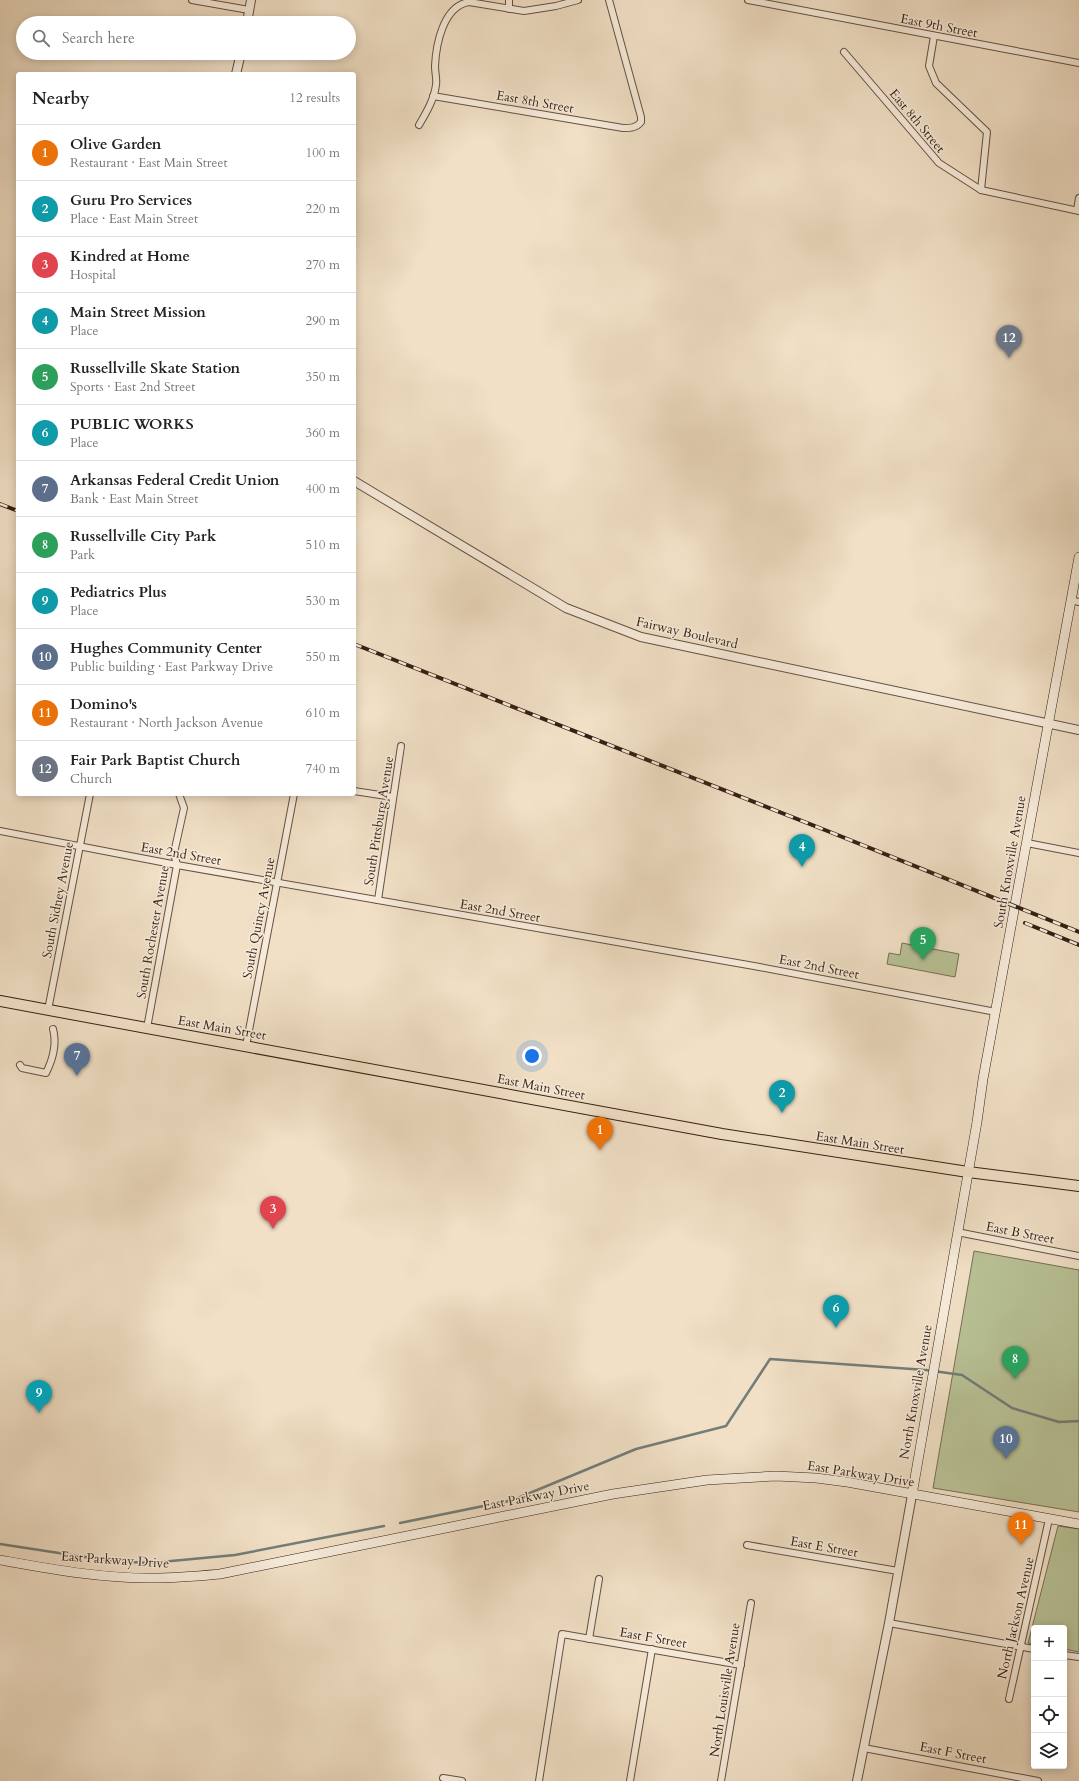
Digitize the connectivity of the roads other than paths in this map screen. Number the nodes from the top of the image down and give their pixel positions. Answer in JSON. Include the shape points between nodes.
{"nodes":[{"id":1,"x":192,"y":0,"type":"edge"},
{"id":2,"x":251,"y":0,"type":"edge"},
{"id":3,"x":509,"y":0,"type":"edge"},
{"id":4,"x":578,"y":0,"type":"edge"},
{"id":5,"x":609,"y":0,"type":"edge"},
{"id":6,"x":748,"y":0,"type":"edge"},
{"id":7,"x":509,"y":9,"type":"junction"},
{"id":8,"x":249,"y":10,"type":"junction"},
{"id":9,"x":248,"y":16,"type":"edge"},
{"id":10,"x":934,"y":36,"type":"junction"},
{"id":11,"x":844,"y":52,"type":"dead end"},
{"id":12,"x":239,"y":60,"type":"edge"},
{"id":13,"x":1079,"y":63,"type":"edge"},
{"id":14,"x":236,"y":72,"type":"edge"},
{"id":15,"x":433,"y":96,"type":"junction"},
{"id":16,"x":419,"y":125,"type":"dead end"},
{"id":17,"x":981,"y":190,"type":"junction"},
{"id":18,"x":1079,"y":198,"type":"edge"},
{"id":19,"x":1078,"y":211,"type":"edge"},
{"id":20,"x":356,"y":482,"type":"edge"},
{"id":21,"x":1079,"y":558,"type":"edge"},
{"id":22,"x":1075,"y":601,"type":"edge"},
{"id":23,"x":1047,"y":724,"type":"junction"},
{"id":24,"x":1079,"y":730,"type":"edge"},
{"id":25,"x":401,"y":746,"type":"dead end"},
{"id":26,"x":356,"y":791,"type":"edge"},
{"id":27,"x":90,"y":796,"type":"edge"},
{"id":28,"x":179,"y":796,"type":"edge"},
{"id":29,"x":294,"y":796,"type":"edge"},
{"id":30,"x":393,"y":797,"type":"junction"},
{"id":31,"x":0,"y":831,"type":"edge"},
{"id":32,"x":1027,"y":843,"type":"junction"},
{"id":33,"x":79,"y":845,"type":"junction"},
{"id":34,"x":1079,"y":853,"type":"edge"},
{"id":35,"x":177,"y":865,"type":"junction"},
{"id":36,"x":278,"y":882,"type":"junction"},
{"id":37,"x":378,"y":900,"type":"junction"},
{"id":38,"x":0,"y":1001,"type":"edge"},
{"id":39,"x":48,"y":1010,"type":"junction"},
{"id":40,"x":996,"y":1012,"type":"junction"},
{"id":41,"x":147,"y":1028,"type":"junction"},
{"id":42,"x":53,"y":1029,"type":"dead end"},
{"id":43,"x":246,"y":1046,"type":"junction"},
{"id":44,"x":20,"y":1066,"type":"dead end"},
{"id":45,"x":968,"y":1172,"type":"junction"},
{"id":46,"x":1079,"y":1186,"type":"edge"},
{"id":47,"x":957,"y":1232,"type":"junction"},
{"id":48,"x":1079,"y":1256,"type":"edge"},
{"id":49,"x":912,"y":1495,"type":"junction"},
{"id":50,"x":1049,"y":1518,"type":"junction"},
{"id":51,"x":1079,"y":1524,"type":"edge"},
{"id":52,"x":747,"y":1545,"type":"dead end"},
{"id":53,"x":0,"y":1560,"type":"edge"},
{"id":54,"x":898,"y":1571,"type":"junction"},
{"id":55,"x":599,"y":1579,"type":"dead end"},
{"id":56,"x":751,"y":1603,"type":"dead end"},
{"id":57,"x":888,"y":1623,"type":"junction"},
{"id":58,"x":589,"y":1639,"type":"junction"},
{"id":59,"x":1022,"y":1647,"type":"junction"},
{"id":60,"x":652,"y":1649,"type":"junction"},
{"id":61,"x":1031,"y":1649,"type":"edge"},
{"id":62,"x":1067,"y":1655,"type":"edge"},
{"id":63,"x":1079,"y":1657,"type":"edge"},
{"id":64,"x":740,"y":1664,"type":"junction"},
{"id":65,"x":1009,"y":1699,"type":"dead end"},
{"id":66,"x":864,"y":1748,"type":"junction"},
{"id":67,"x":443,"y":1778,"type":"dead end"},
{"id":68,"x":462,"y":1781,"type":"edge"},
{"id":69,"x":538,"y":1781,"type":"edge"},
{"id":70,"x":630,"y":1781,"type":"edge"},
{"id":71,"x":721,"y":1781,"type":"edge"},
{"id":72,"x":857,"y":1781,"type":"edge"},
{"id":73,"x":1038,"y":1781,"type":"edge"}],
"edges":[{"from":1,"to":8,"type":"street"},
{"from":2,"to":8,"type":"street"},
{"from":3,"to":7,"type":"street"},
{"from":4,"to":7,"type":"street","via":[[528,10]]},
{"from":5,"to":15,"type":"street","name":"East 8th Street","via":[[641,117],[641,122],[634,128]]},
{"from":6,"to":10,"type":"street","name":"East 9th Street"},
{"from":7,"to":15,"type":"street","via":[[469,2],[463,3],[450,15],[439,38]]},
{"from":8,"to":9,"type":"street"},
{"from":10,"to":13,"type":"street","name":"East 9th Street"},
{"from":10,"to":17,"type":"street","via":[[929,66],[936,83],[987,132]]},
{"from":11,"to":17,"type":"street","name":"East 8th Street","via":[[938,163]]},
{"from":12,"to":14,"type":"street"},
{"from":15,"to":16,"type":"street","via":[[429,109]]},
{"from":17,"to":19,"type":"street","name":"East 8th Street"},
{"from":18,"to":19,"type":"street"},
{"from":20,"to":23,"type":"street","name":"Fairway Boulevard","via":[[566,608],[641,637]]},
{"from":21,"to":22,"type":"main road","name":"South Knoxville Avenue"},
{"from":22,"to":23,"type":"main road","name":"South Knoxville Avenue"},
{"from":23,"to":24,"type":"street","name":"Fairway Boulevard"},
{"from":23,"to":32,"type":"main road","name":"South Knoxville Avenue"},
{"from":25,"to":30,"type":"street","name":"South Pittsburg Avenue"},
{"from":26,"to":30,"type":"street"},
{"from":27,"to":33,"type":"street","name":"South Sidney Avenue"},
{"from":28,"to":35,"type":"street","name":"South Rochester Avenue","via":[[184,808],[174,853]]},
{"from":29,"to":36,"type":"street","name":"South Quincy Avenue"},
{"from":30,"to":37,"type":"street","name":"South Pittsburg Avenue"},
{"from":31,"to":33,"type":"street","name":"East 2nd Street"},
{"from":32,"to":34,"type":"street"},
{"from":32,"to":40,"type":"main road","name":"South Knoxville Avenue"},
{"from":33,"to":35,"type":"street","name":"East 2nd Street"},
{"from":33,"to":39,"type":"street","name":"South Sidney Avenue"},
{"from":35,"to":36,"type":"street","name":"East 2nd Street"},
{"from":35,"to":41,"type":"street","name":"South Rochester Avenue"},
{"from":36,"to":37,"type":"street","name":"East 2nd Street"},
{"from":36,"to":43,"type":"street","name":"South Quincy Avenue"},
{"from":37,"to":40,"type":"street","name":"East 2nd Street","via":[[754,966]]},
{"from":38,"to":39,"type":"main road","name":"East Main Street"},
{"from":39,"to":41,"type":"main road","name":"East Main Street"},
{"from":40,"to":45,"type":"main road","name":"South Knoxville Avenue"},
{"from":41,"to":43,"type":"main road","name":"East Main Street"},
{"from":42,"to":44,"type":"street","via":[[56,1038],[46,1073]]},
{"from":43,"to":45,"type":"main road","name":"East Main Street","via":[[722,1134]]},
{"from":45,"to":46,"type":"main road","name":"East Main Street"},
{"from":45,"to":47,"type":"main road","name":"North Knoxville Avenue"},
{"from":47,"to":48,"type":"street","name":"East B Street"},
{"from":47,"to":49,"type":"main road","name":"North Knoxville Avenue"},
{"from":49,"to":50,"type":"main road","name":"East Parkway Drive"},
{"from":49,"to":53,"type":"main road","name":"East Parkway Drive","via":[[816,1478],[776,1476],[707,1480],[613,1494],[220,1574],[185,1577],[140,1578],[85,1574]]},
{"from":49,"to":54,"type":"street","name":"North Knoxville Avenue"},
{"from":50,"to":51,"type":"main road","name":"East Parkway Drive"},
{"from":50,"to":59,"type":"street","name":"North Jackson Avenue"},
{"from":52,"to":54,"type":"street","name":"East E Street"},
{"from":54,"to":57,"type":"street","name":"North Knoxville Avenue"},
{"from":55,"to":58,"type":"street"},
{"from":56,"to":64,"type":"street","name":"North Louisville Avenue"},
{"from":57,"to":59,"type":"street"},
{"from":57,"to":66,"type":"street","name":"North Knoxville Avenue"},
{"from":58,"to":60,"type":"street","name":"East F Street"},
{"from":58,"to":69,"type":"street","name":"East F Street","via":[[562,1634]]},
{"from":59,"to":61,"type":"street"},
{"from":59,"to":65,"type":"street","name":"North Jackson Avenue"},
{"from":60,"to":64,"type":"street","name":"East F Street"},
{"from":60,"to":70,"type":"street"},
{"from":62,"to":63,"type":"street"},
{"from":64,"to":71,"type":"street","name":"North Louisville Avenue"},
{"from":66,"to":72,"type":"street","name":"North Knoxville Avenue"},
{"from":66,"to":73,"type":"street","name":"East F Street"},
{"from":67,"to":68,"type":"street"}]}
